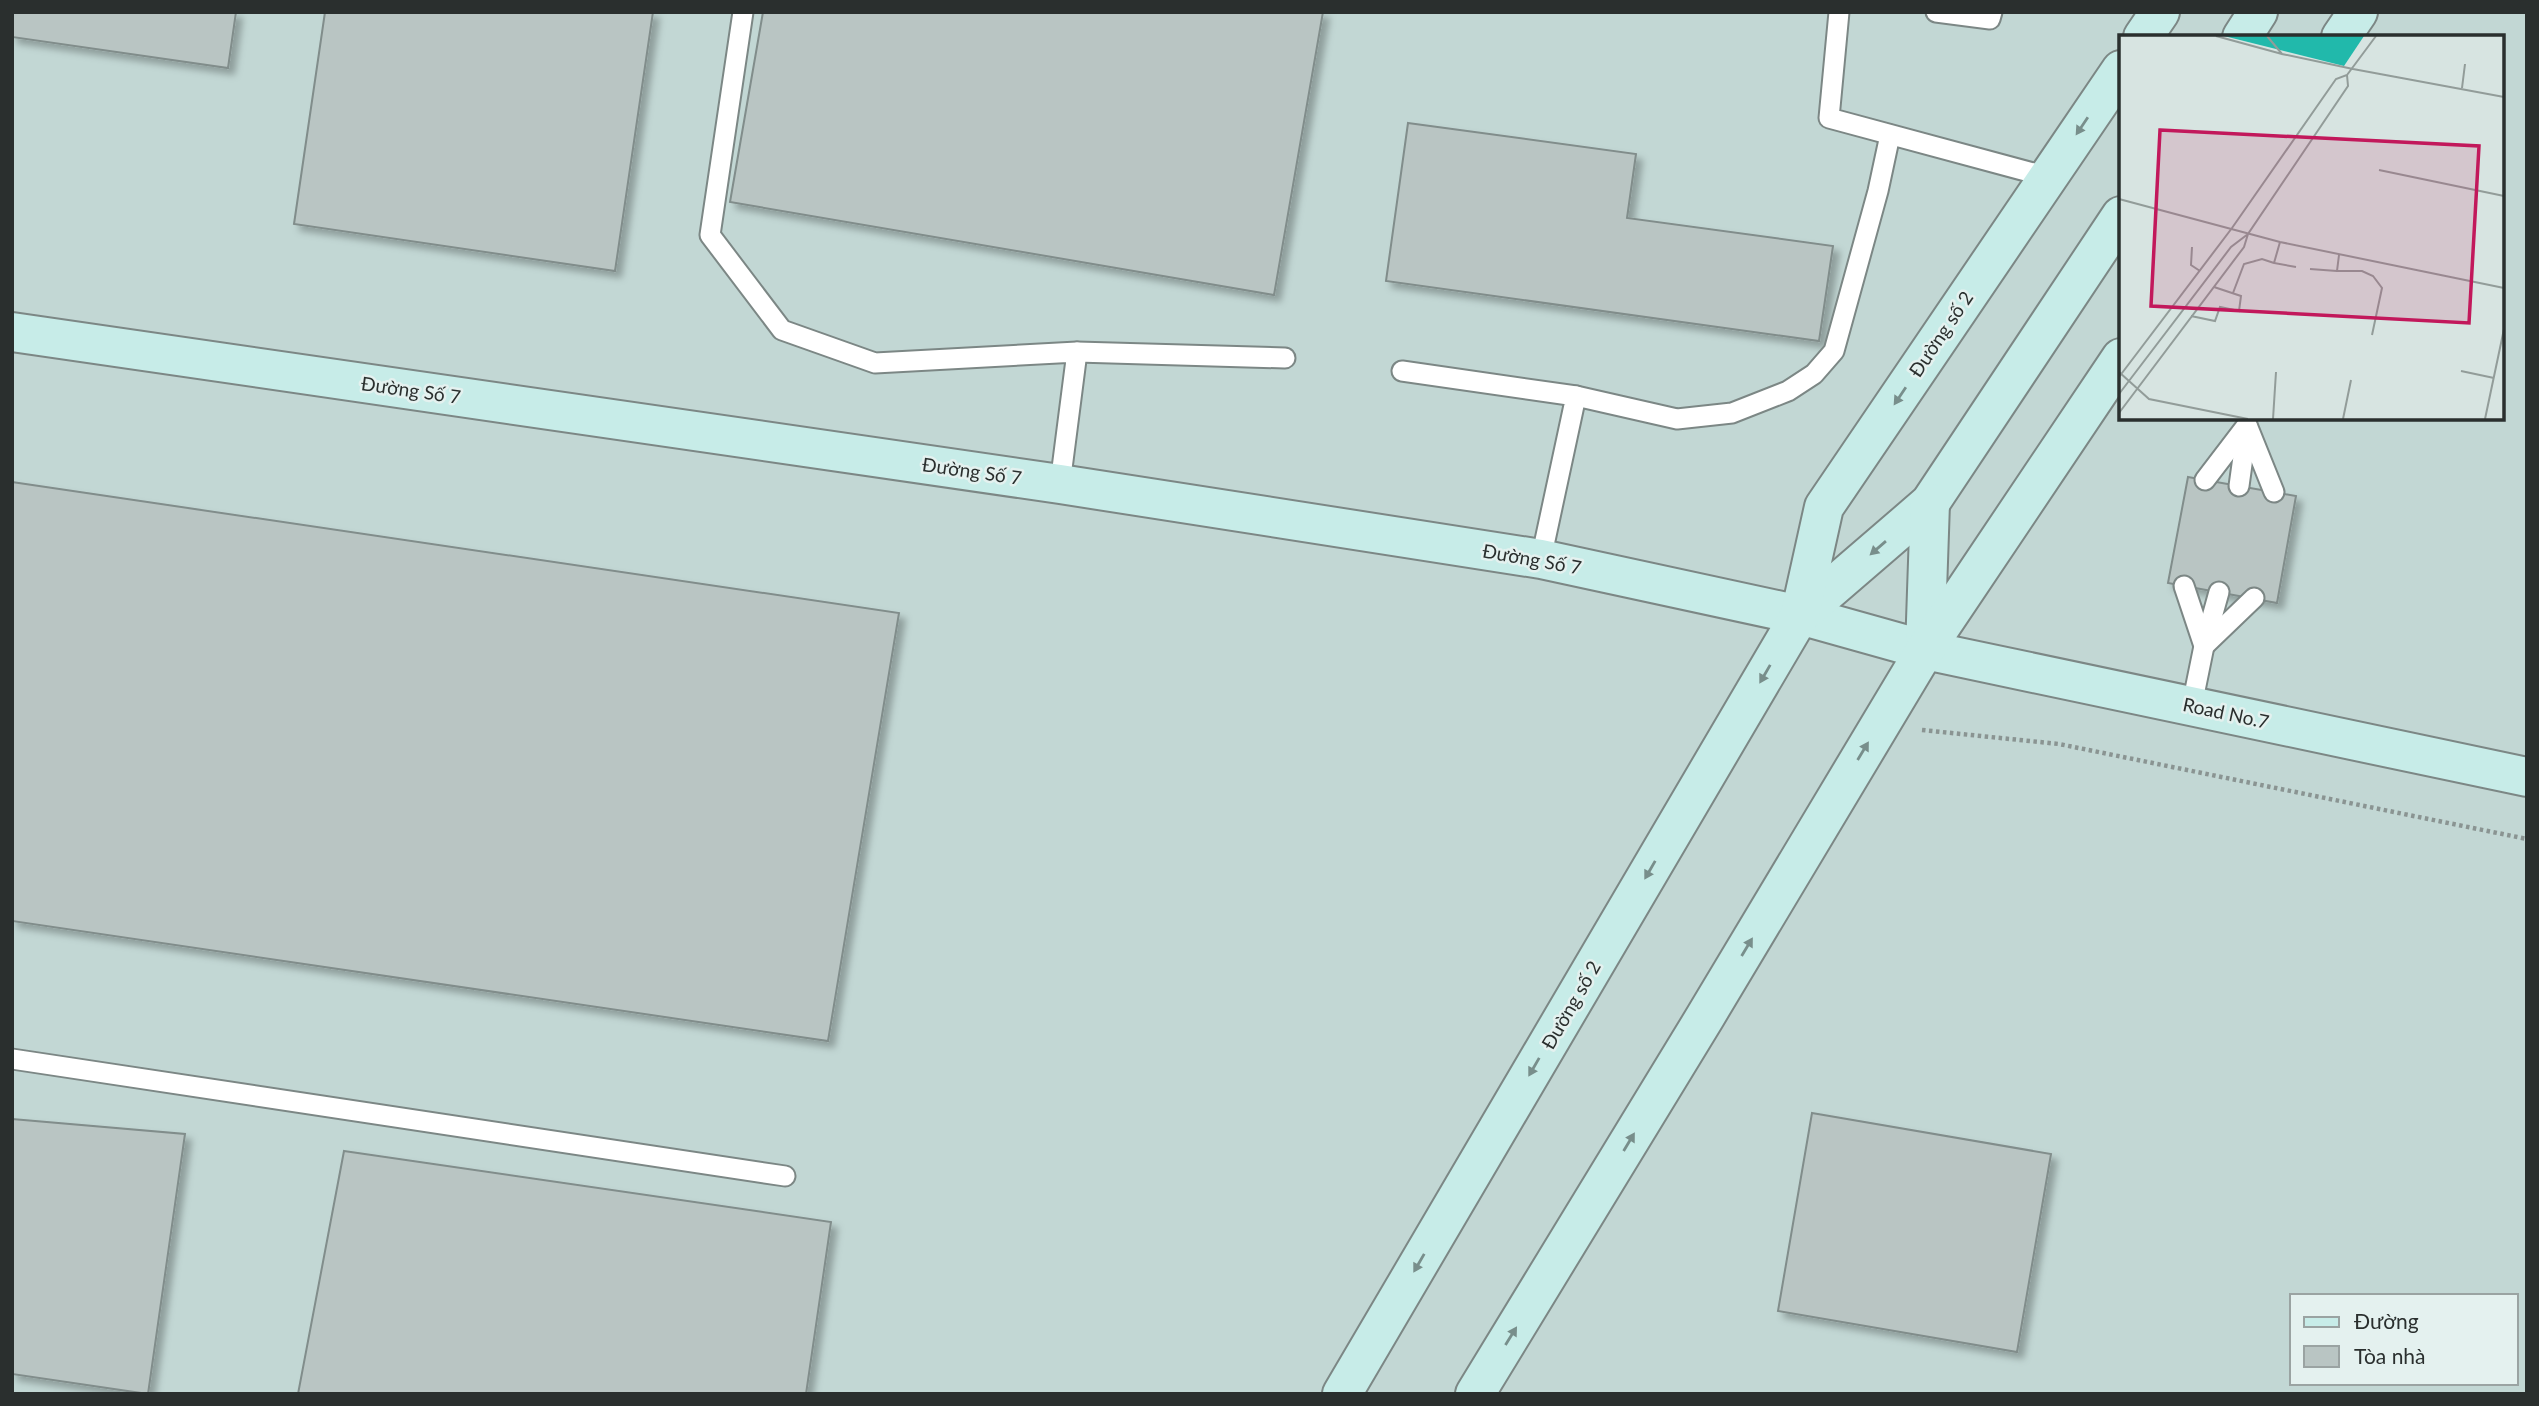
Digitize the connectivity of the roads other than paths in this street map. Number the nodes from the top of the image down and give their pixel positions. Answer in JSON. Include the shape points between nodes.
{"nodes":[{"id":1,"x":743,"y":12,"type":"edge"},
{"id":2,"x":1839,"y":12,"type":"edge"},
{"id":3,"x":1936,"y":12,"type":"edge"},
{"id":4,"x":1992,"y":12,"type":"edge"},
{"id":5,"x":2160,"y":12,"type":"edge"},
{"id":6,"x":2258,"y":12,"type":"edge"},
{"id":7,"x":2358,"y":12,"type":"edge"},
{"id":8,"x":2144,"y":35,"type":"edge"},
{"id":9,"x":2243,"y":35,"type":"edge"},
{"id":10,"x":2342,"y":35,"type":"edge"},
{"id":11,"x":2119,"y":73,"type":"edge"},
{"id":12,"x":1890,"y":135,"type":"junction"},
{"id":13,"x":2048,"y":177,"type":"junction"},
{"id":14,"x":2119,"y":219,"type":"edge"},
{"id":15,"x":12,"y":332,"type":"edge"},
{"id":16,"x":1077,"y":352,"type":"junction"},
{"id":17,"x":1285,"y":358,"type":"dead end"},
{"id":18,"x":2119,"y":361,"type":"edge"},
{"id":19,"x":1402,"y":371,"type":"dead end"},
{"id":20,"x":1576,"y":396,"type":"junction"},
{"id":21,"x":2247,"y":422,"type":"edge"},
{"id":22,"x":2205,"y":480,"type":"dead end"},
{"id":23,"x":1060,"y":484,"type":"junction"},
{"id":24,"x":2239,"y":486,"type":"dead end"},
{"id":25,"x":2274,"y":492,"type":"dead end"},
{"id":26,"x":1930,"y":503,"type":"junction"},
{"id":27,"x":1541,"y":559,"type":"junction"},
{"id":28,"x":2184,"y":586,"type":"dead end"},
{"id":29,"x":2219,"y":592,"type":"dead end"},
{"id":30,"x":2255,"y":598,"type":"dead end"},
{"id":31,"x":1800,"y":615,"type":"junction"},
{"id":32,"x":2204,"y":646,"type":"junction"},
{"id":33,"x":1925,"y":650,"type":"junction"},
{"id":34,"x":2192,"y":705,"type":"junction"},
{"id":35,"x":2527,"y":777,"type":"edge"},
{"id":36,"x":12,"y":1059,"type":"edge"},
{"id":37,"x":785,"y":1176,"type":"dead end"},
{"id":38,"x":1342,"y":1394,"type":"edge"},
{"id":39,"x":1475,"y":1394,"type":"edge"}],
"edges":[{"from":1,"to":16,"type":"lane","via":[[710,235],[782,330],[875,363]]},
{"from":2,"to":12,"type":"lane","via":[[1829,118]]},
{"from":3,"to":4,"type":"lane","via":[[1990,19]]},
{"from":5,"to":8,"type":"main road"},
{"from":6,"to":9,"type":"main road"},
{"from":7,"to":10,"type":"main road"},
{"from":11,"to":13,"type":"main road","name":"Đường số 2","one_way":true},
{"from":12,"to":13,"type":"lane"},
{"from":12,"to":20,"type":"lane","via":[[1834,351],[1814,374],[1788,391],[1732,413],[1677,419]]},
{"from":13,"to":31,"type":"main road","name":"Đường số 2","one_way":true,"via":[[1824,507]]},
{"from":14,"to":26,"type":"main road","name":"Đường số 2"},
{"from":15,"to":23,"type":"main road","name":"Đường Số 7"},
{"from":16,"to":17,"type":"lane"},
{"from":16,"to":23,"type":"lane"},
{"from":18,"to":33,"type":"main road"},
{"from":19,"to":20,"type":"lane"},
{"from":20,"to":27,"type":"lane"},
{"from":21,"to":22,"type":"lane"},
{"from":21,"to":24,"type":"lane"},
{"from":21,"to":25,"type":"lane"},
{"from":23,"to":27,"type":"main road","name":"Đường Số 7"},
{"from":26,"to":31,"type":"main road","name":"Đường số 2","one_way":true},
{"from":26,"to":33,"type":"main road"},
{"from":27,"to":31,"type":"main road","name":"Đường Số 7"},
{"from":28,"to":32,"type":"lane"},
{"from":29,"to":32,"type":"lane"},
{"from":30,"to":32,"type":"lane"},
{"from":31,"to":33,"type":"main road","name":"Đường Số 7"},
{"from":31,"to":38,"type":"main road","name":"Đường số 2","one_way":true},
{"from":32,"to":34,"type":"lane"},
{"from":33,"to":34,"type":"main road","name":"Road No.7"},
{"from":39,"to":33,"type":"main road","one_way":true},
{"from":34,"to":35,"type":"main road","name":"Road No.7"},
{"from":36,"to":37,"type":"lane"}]}
